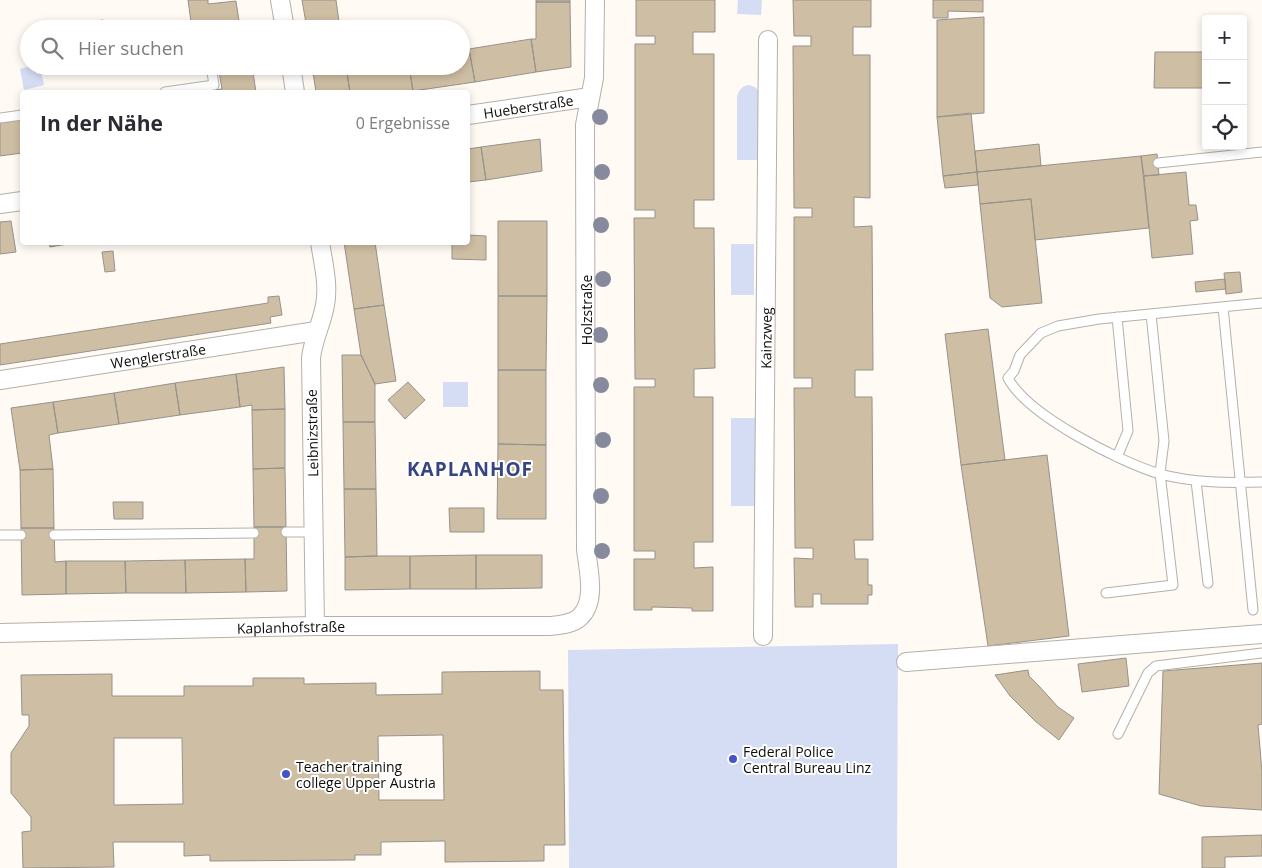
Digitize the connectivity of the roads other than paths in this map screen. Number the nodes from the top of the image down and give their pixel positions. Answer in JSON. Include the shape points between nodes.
{"nodes":[{"id":1,"x":280,"y":0,"type":"edge"},
{"id":2,"x":594,"y":0,"type":"edge"},
{"id":3,"x":283,"y":20,"type":"edge"},
{"id":4,"x":768,"y":40,"type":"dead end"},
{"id":5,"x":212,"y":75,"type":"edge"},
{"id":6,"x":292,"y":75,"type":"edge"},
{"id":7,"x":179,"y":90,"type":"edge"},
{"id":8,"x":295,"y":90,"type":"edge"},
{"id":9,"x":590,"y":97,"type":"junction"},
{"id":10,"x":20,"y":115,"type":"edge"},
{"id":11,"x":470,"y":115,"type":"edge"},
{"id":12,"x":0,"y":118,"type":"edge"},
{"id":13,"x":1262,"y":152,"type":"edge"},
{"id":14,"x":1158,"y":163,"type":"dead end"},
{"id":15,"x":20,"y":201,"type":"edge"},
{"id":16,"x":0,"y":204,"type":"edge"},
{"id":17,"x":320,"y":245,"type":"edge"},
{"id":18,"x":1262,"y":303,"type":"edge"},
{"id":19,"x":1223,"y":307,"type":"junction"},
{"id":20,"x":1151,"y":314,"type":"junction"},
{"id":21,"x":1117,"y":317,"type":"junction"},
{"id":22,"x":316,"y":330,"type":"junction"},
{"id":23,"x":0,"y":380,"type":"edge"},
{"id":24,"x":1117,"y":457,"type":"junction"},
{"id":25,"x":1160,"y":473,"type":"junction"},
{"id":26,"x":1196,"y":481,"type":"junction"},
{"id":27,"x":1262,"y":482,"type":"edge"},
{"id":28,"x":1240,"y":483,"type":"junction"},
{"id":29,"x":286,"y":532,"type":"dead end"},
{"id":30,"x":313,"y":532,"type":"junction"},
{"id":31,"x":254,"y":533,"type":"dead end"},
{"id":32,"x":54,"y":534,"type":"dead end"},
{"id":33,"x":0,"y":535,"type":"edge"},
{"id":34,"x":21,"y":535,"type":"dead end"},
{"id":35,"x":1208,"y":583,"type":"dead end"},
{"id":36,"x":1106,"y":592,"type":"dead end"},
{"id":37,"x":1252,"y":610,"type":"dead end"},
{"id":38,"x":580,"y":617,"type":"joint"},
{"id":39,"x":315,"y":626,"type":"junction"},
{"id":40,"x":0,"y":633,"type":"edge"},
{"id":41,"x":1262,"y":634,"type":"edge"},
{"id":42,"x":763,"y":636,"type":"dead end"},
{"id":43,"x":1262,"y":653,"type":"edge"},
{"id":44,"x":906,"y":662,"type":"dead end"},
{"id":45,"x":1118,"y":734,"type":"dead end"}],
"edges":[{"from":1,"to":3,"type":"street"},
{"from":2,"to":9,"type":"street","name":"Holzstraße","via":[[594,78]]},
{"from":4,"to":42,"type":"street","name":"Kainzweg"},
{"from":5,"to":7,"type":"lane","via":[[214,85]]},
{"from":6,"to":8,"type":"street"},
{"from":9,"to":11,"type":"street","name":"Hueberstraße"},
{"from":9,"to":38,"type":"street","name":"Holzstraße","via":[[585,125],[586,549],[590,589],[587,606]]},
{"from":10,"to":12,"type":"lane"},
{"from":13,"to":14,"type":"lane"},
{"from":15,"to":16,"type":"street"},
{"from":17,"to":22,"type":"street","name":"Leibnizstraße","via":[[326,294],[325,307]]},
{"from":18,"to":19,"type":"lane"},
{"from":19,"to":20,"type":"lane"},
{"from":19,"to":28,"type":"lane"},
{"from":20,"to":21,"type":"lane"},
{"from":20,"to":25,"type":"lane","via":[[1164,441]]},
{"from":21,"to":24,"type":"lane","via":[[1128,431]]},
{"from":21,"to":24,"type":"lane","via":[[1058,326],[1041,333],[1020,355],[1008,378],[1031,406],[1063,428]]},
{"from":22,"to":23,"type":"street","name":"Wenglerstraße"},
{"from":22,"to":30,"type":"street","name":"Leibnizstraße","via":[[311,358]]},
{"from":24,"to":25,"type":"lane"},
{"from":25,"to":26,"type":"lane"},
{"from":25,"to":36,"type":"lane","via":[[1173,585]]},
{"from":26,"to":28,"type":"lane"},
{"from":26,"to":35,"type":"lane"},
{"from":27,"to":28,"type":"lane"},
{"from":28,"to":37,"type":"lane"},
{"from":29,"to":30,"type":"lane"},
{"from":30,"to":39,"type":"street","name":"Leibnizstraße"},
{"from":31,"to":32,"type":"lane"},
{"from":33,"to":34,"type":"lane"},
{"from":38,"to":39,"type":"street","name":"Kaplanhofstraße","via":[[568,624],[550,626]]},
{"from":39,"to":40,"type":"street","name":"Kaplanhofstraße"},
{"from":41,"to":44,"type":"street"},
{"from":43,"to":45,"type":"lane","via":[[1156,666],[1148,673]]}]}
